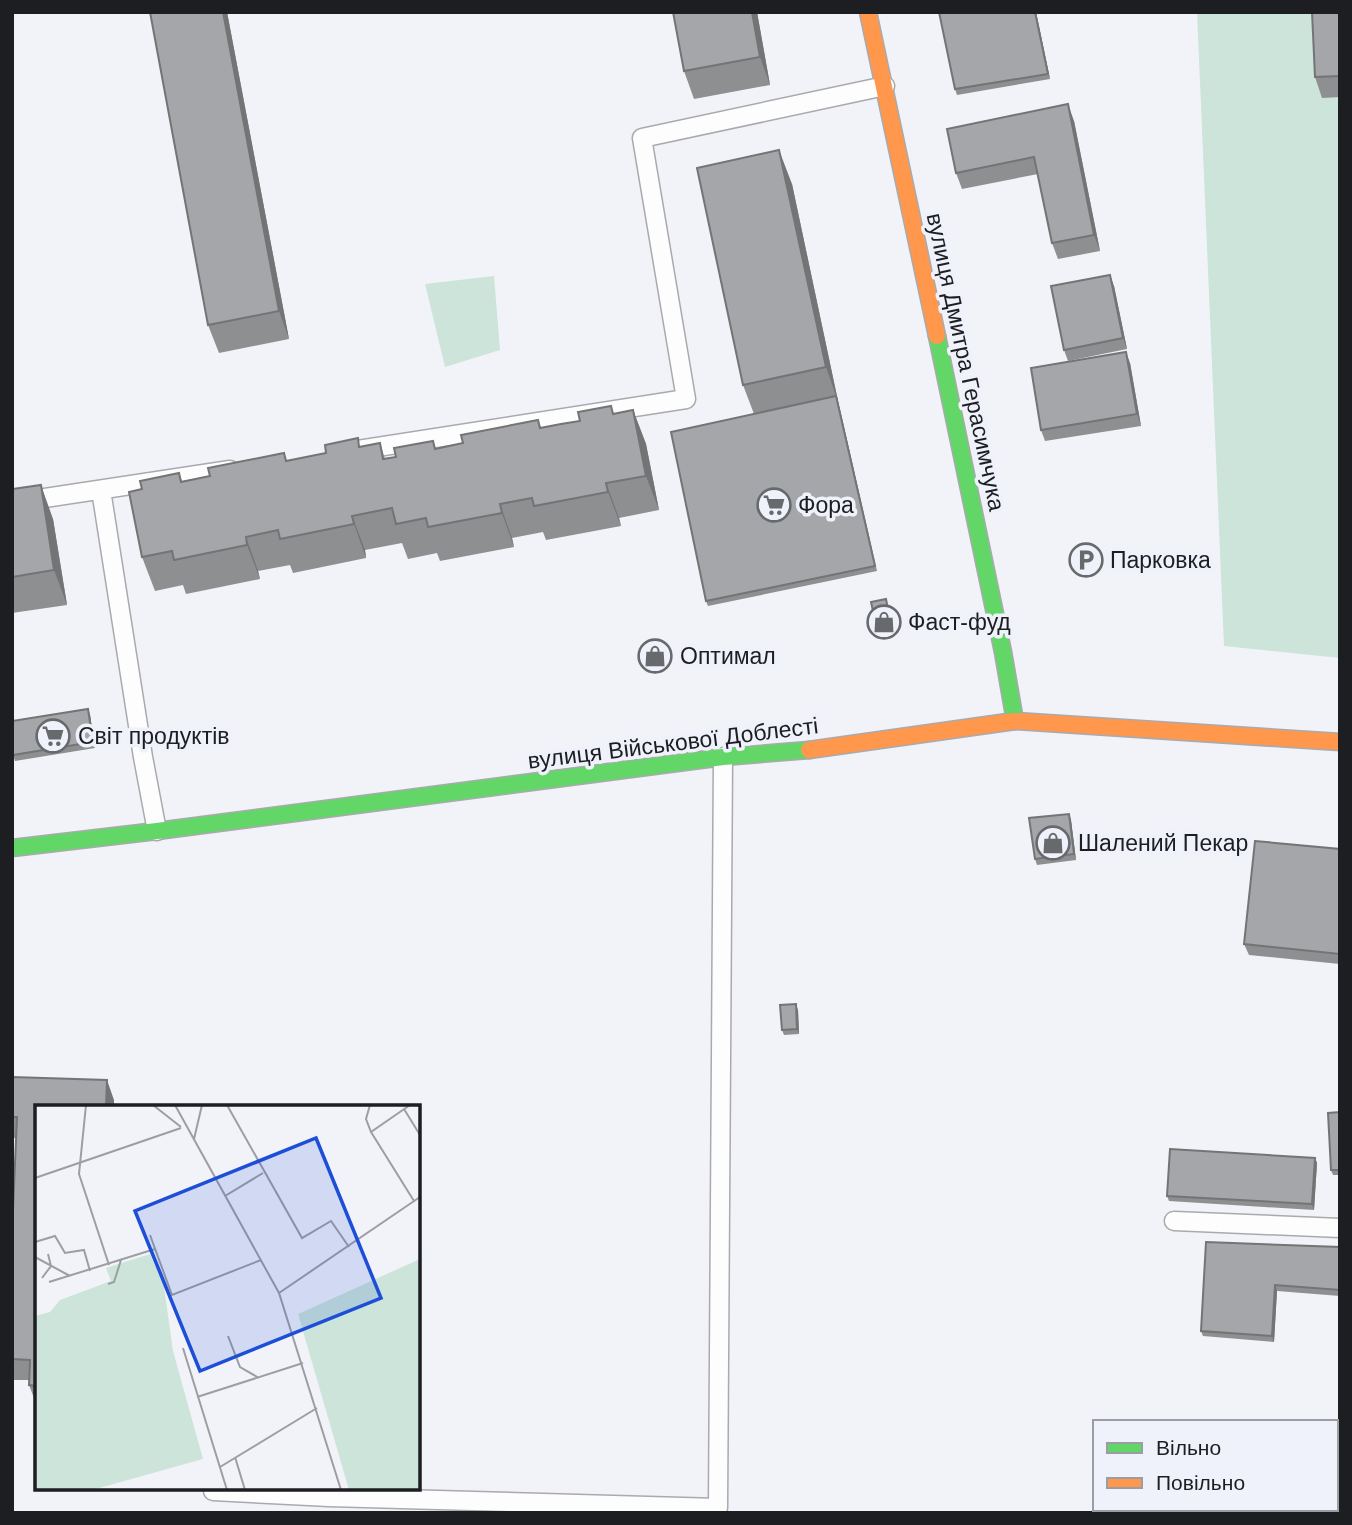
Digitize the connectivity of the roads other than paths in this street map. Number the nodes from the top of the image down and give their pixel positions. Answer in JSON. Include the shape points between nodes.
{"nodes":[{"id":1,"x":868,"y":12,"type":"edge"},
{"id":2,"x":885,"y":86,"type":"junction"},
{"id":3,"x":336,"y":454,"type":"edge"},
{"id":4,"x":253,"y":467,"type":"edge"},
{"id":5,"x":102,"y":491,"type":"junction"},
{"id":6,"x":12,"y":503,"type":"edge"},
{"id":7,"x":1016,"y":721,"type":"junction"},
{"id":8,"x":1340,"y":742,"type":"edge"},
{"id":9,"x":723,"y":757,"type":"junction"},
{"id":10,"x":157,"y":831,"type":"junction"},
{"id":11,"x":12,"y":848,"type":"edge"},
{"id":12,"x":1174,"y":1221,"type":"dead end"},
{"id":13,"x":1340,"y":1228,"type":"edge"},
{"id":14,"x":213,"y":1491,"type":"dead end"},
{"id":15,"x":329,"y":1505,"type":"edge"}],
"edges":[{"from":1,"to":2,"type":"street","name":"вулиця Дмитра Герасимчука"},
{"from":2,"to":3,"type":"lane","via":[[642,138],[686,398]]},
{"from":2,"to":7,"type":"street","name":"вулиця Дмитра Герасимчука"},
{"from":4,"to":5,"type":"lane"},
{"from":5,"to":6,"type":"lane"},
{"from":5,"to":10,"type":"lane"},
{"from":7,"to":8,"type":"street","name":"вулиця Військової Доблесті"},
{"from":7,"to":9,"type":"street","name":"вулиця Військової Доблесті"},
{"from":9,"to":10,"type":"street","name":"вулиця Військової Доблесті"},
{"from":9,"to":15,"type":"lane","via":[[718,1508]]},
{"from":10,"to":11,"type":"street","name":"вулиця Військової Доблесті"},
{"from":12,"to":13,"type":"lane"},
{"from":14,"to":15,"type":"lane"}]}
